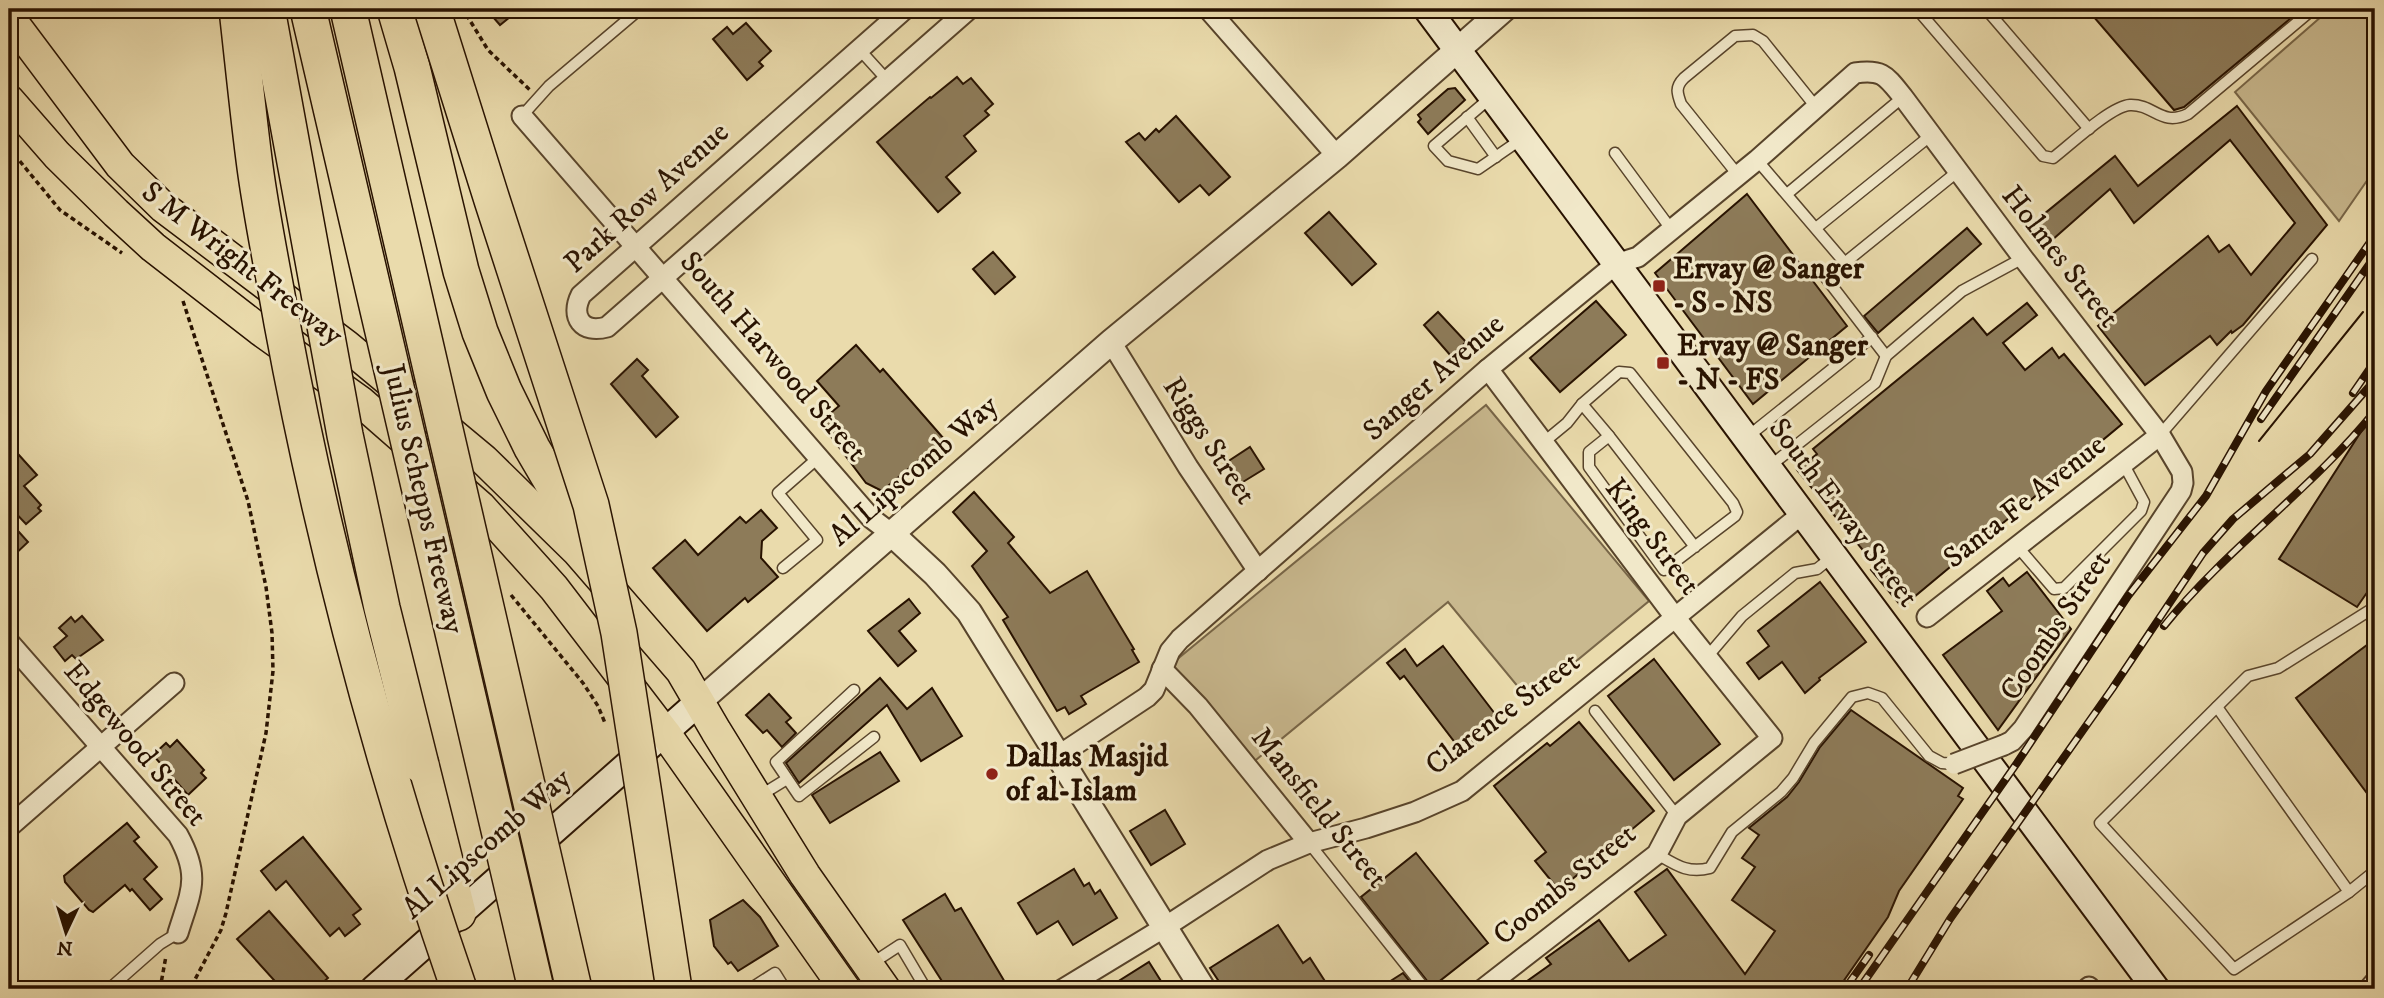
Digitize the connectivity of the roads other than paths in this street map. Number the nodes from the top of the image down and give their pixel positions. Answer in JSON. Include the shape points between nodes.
{"nodes":[{"id":1,"x":13,"y":9,"type":"edge"},
{"id":2,"x":237,"y":9,"type":"edge"},
{"id":3,"x":267,"y":9,"type":"edge"},
{"id":4,"x":308,"y":9,"type":"edge"},
{"id":5,"x":348,"y":9,"type":"edge"},
{"id":6,"x":395,"y":9,"type":"edge"},
{"id":7,"x":432,"y":9,"type":"edge"},
{"id":8,"x":640,"y":9,"type":"edge"},
{"id":9,"x":905,"y":9,"type":"edge"},
{"id":10,"x":969,"y":9,"type":"edge"},
{"id":11,"x":1209,"y":9,"type":"edge"},
{"id":12,"x":1427,"y":9,"type":"edge"},
{"id":13,"x":1504,"y":9,"type":"edge"},
{"id":14,"x":1917,"y":9,"type":"edge"},
{"id":15,"x":1986,"y":9,"type":"edge"},
{"id":16,"x":2313,"y":9,"type":"edge"},
{"id":17,"x":9,"y":15,"type":"edge"},
{"id":18,"x":859,"y":49,"type":"junction"},
{"id":19,"x":1458,"y":50,"type":"junction"},
{"id":20,"x":1873,"y":71,"type":"joint"},
{"id":21,"x":888,"y":81,"type":"junction"},
{"id":22,"x":1492,"y":96,"type":"junction"},
{"id":23,"x":1903,"y":97,"type":"junction"},
{"id":24,"x":9,"y":100,"type":"edge"},
{"id":25,"x":1816,"y":107,"type":"junction"},
{"id":26,"x":522,"y":116,"type":"joint"},
{"id":27,"x":1467,"y":117,"type":"junction"},
{"id":28,"x":2089,"y":130,"type":"junction"},
{"id":29,"x":1930,"y":136,"type":"junction"},
{"id":30,"x":1524,"y":138,"type":"junction"},
{"id":31,"x":1615,"y":153,"type":"dead end"},
{"id":32,"x":1337,"y":156,"type":"junction"},
{"id":33,"x":1496,"y":157,"type":"junction"},
{"id":34,"x":1757,"y":159,"type":"junction"},
{"id":35,"x":1957,"y":172,"type":"junction"},
{"id":36,"x":1738,"y":175,"type":"junction"},
{"id":37,"x":1787,"y":194,"type":"junction"},
{"id":38,"x":1815,"y":228,"type":"junction"},
{"id":39,"x":1671,"y":229,"type":"junction"},
{"id":40,"x":636,"y":247,"type":"junction"},
{"id":41,"x":2023,"y":258,"type":"junction"},
{"id":42,"x":2312,"y":259,"type":"dead end"},
{"id":43,"x":1845,"y":263,"type":"junction"},
{"id":44,"x":1616,"y":264,"type":"junction"},
{"id":45,"x":662,"y":279,"type":"junction"},
{"id":46,"x":1872,"y":337,"type":"junction"},
{"id":47,"x":1111,"y":342,"type":"junction"},
{"id":48,"x":1886,"y":356,"type":"junction"},
{"id":49,"x":1488,"y":369,"type":"junction"},
{"id":50,"x":1582,"y":404,"type":"junction"},
{"id":51,"x":2160,"y":435,"type":"junction"},
{"id":52,"x":1609,"y":436,"type":"junction"},
{"id":53,"x":1745,"y":438,"type":"junction"},
{"id":54,"x":1544,"y":442,"type":"junction"},
{"id":55,"x":819,"y":457,"type":"junction"},
{"id":56,"x":2123,"y":463,"type":"junction"},
{"id":57,"x":1768,"y":468,"type":"junction"},
{"id":58,"x":2181,"y":491,"type":"joint"},
{"id":59,"x":1802,"y":514,"type":"junction"},
{"id":60,"x":892,"y":534,"type":"junction"},
{"id":61,"x":2017,"y":546,"type":"junction"},
{"id":62,"x":1695,"y":547,"type":"junction"},
{"id":63,"x":1833,"y":555,"type":"junction"},
{"id":64,"x":783,"y":568,"type":"dead end"},
{"id":65,"x":1258,"y":570,"type":"junction"},
{"id":66,"x":2375,"y":607,"type":"edge"},
{"id":67,"x":631,"y":614,"type":"junction"},
{"id":68,"x":1674,"y":616,"type":"junction"},
{"id":69,"x":1927,"y":617,"type":"dead end"},
{"id":70,"x":9,"y":642,"type":"edge"},
{"id":71,"x":1707,"y":657,"type":"junction"},
{"id":72,"x":1162,"y":669,"type":"junction"},
{"id":73,"x":174,"y":683,"type":"dead end"},
{"id":74,"x":854,"y":690,"type":"dead end"},
{"id":75,"x":700,"y":701,"type":"junction"},
{"id":76,"x":2217,"y":707,"type":"junction"},
{"id":77,"x":1595,"y":711,"type":"dead end"},
{"id":78,"x":665,"y":733,"type":"junction"},
{"id":79,"x":874,"y":737,"type":"dead end"},
{"id":80,"x":1772,"y":738,"type":"joint"},
{"id":81,"x":100,"y":746,"type":"junction"},
{"id":82,"x":1058,"y":756,"type":"junction"},
{"id":83,"x":1954,"y":764,"type":"joint"},
{"id":84,"x":787,"y":779,"type":"junction"},
{"id":85,"x":757,"y":797,"type":"junction"},
{"id":86,"x":1677,"y":816,"type":"junction"},
{"id":87,"x":9,"y":827,"type":"edge"},
{"id":88,"x":1308,"y":842,"type":"junction"},
{"id":89,"x":1657,"y":854,"type":"junction"},
{"id":90,"x":2375,"y":871,"type":"edge"},
{"id":91,"x":2349,"y":892,"type":"junction"},
{"id":92,"x":458,"y":913,"type":"junction"},
{"id":93,"x":1165,"y":927,"type":"junction"},
{"id":94,"x":178,"y":933,"type":"joint"},
{"id":95,"x":877,"y":977,"type":"edge"},
{"id":96,"x":2375,"y":982,"type":"edge"},
{"id":97,"x":109,"y":989,"type":"edge"},
{"id":98,"x":373,"y":989,"type":"edge"},
{"id":99,"x":459,"y":989,"type":"edge"},
{"id":100,"x":536,"y":989,"type":"edge"},
{"id":101,"x":574,"y":989,"type":"edge"},
{"id":102,"x":674,"y":989,"type":"edge"},
{"id":103,"x":750,"y":989,"type":"edge"},
{"id":104,"x":785,"y":989,"type":"edge"},
{"id":105,"x":845,"y":989,"type":"edge"},
{"id":106,"x":926,"y":989,"type":"edge"},
{"id":107,"x":1063,"y":989,"type":"edge"},
{"id":108,"x":1203,"y":989,"type":"edge"},
{"id":109,"x":1425,"y":989,"type":"edge"},
{"id":110,"x":1483,"y":989,"type":"edge"},
{"id":111,"x":2156,"y":989,"type":"edge"},
{"id":112,"x":2369,"y":989,"type":"edge"}],
"edges":[{"from":1,"to":17,"type":"lane"},
{"from":2,"to":99,"type":"highway","bridge":true,"via":[[266,237],[333,564],[382,744]]},
{"from":3,"to":92,"type":"highway","bridge":true,"via":[[342,423],[382,608]]},
{"from":4,"to":100,"type":"highway","name":"Julius Schepps Freeway","bridge":true},
{"from":5,"to":101,"type":"highway","name":"Julius Schepps Freeway","bridge":true},
{"from":6,"to":67,"type":"highway","via":[[473,312],[517,419]]},
{"from":7,"to":102,"type":"highway","bridge":true,"via":[[591,505],[619,633]]},
{"from":8,"to":26,"type":"lane"},
{"from":9,"to":18,"type":"street","name":"Park Row Avenue"},
{"from":10,"to":21,"type":"street","name":"Park Row Avenue"},
{"from":11,"to":32,"type":"street"},
{"from":12,"to":19,"type":"main road","name":"South Ervay Street"},
{"from":13,"to":19,"type":"street","name":"Al Lipscomb Way"},
{"from":14,"to":28,"type":"lane","via":[[2043,156],[2053,158]]},
{"from":15,"to":28,"type":"lane"},
{"from":16,"to":28,"type":"lane","via":[[2188,114],[2166,118],[2128,105]]},
{"from":17,"to":67,"type":"main road","name":"S M Wright Freeway","via":[[120,165],[163,207],[347,346],[484,460],[577,551]]},
{"from":18,"to":21,"type":"lane"},
{"from":18,"to":40,"type":"street","name":"Park Row Avenue"},
{"from":19,"to":22,"type":"main road","name":"South Ervay Street"},
{"from":19,"to":32,"type":"street","name":"Al Lipscomb Way"},
{"from":20,"to":23,"type":"street","name":"Holmes Street","via":[[1888,78]]},
{"from":20,"to":25,"type":"street","name":"Sanger Avenue","via":[[1855,73]]},
{"from":21,"to":45,"type":"street","name":"Park Row Avenue"},
{"from":22,"to":27,"type":"lane"},
{"from":22,"to":30,"type":"main road","name":"South Ervay Street"},
{"from":23,"to":29,"type":"street","name":"Holmes Street"},
{"from":23,"to":37,"type":"lane"},
{"from":24,"to":78,"type":"main road","name":"S M Wright Freeway","via":[[57,155],[153,247],[361,402],[481,507],[554,588]]},
{"from":25,"to":34,"type":"street","name":"Sanger Avenue"},
{"from":25,"to":36,"type":"lane","via":[[1763,41],[1753,35],[1735,36],[1684,78],[1677,92],[1681,104]]},
{"from":26,"to":40,"type":"street","name":"South Harwood Street"},
{"from":27,"to":33,"type":"lane"},
{"from":27,"to":33,"type":"lane","via":[[1434,146],[1448,161],[1478,169]]},
{"from":29,"to":35,"type":"street","name":"Holmes Street"},
{"from":29,"to":38,"type":"lane"},
{"from":30,"to":33,"type":"lane"},
{"from":30,"to":44,"type":"main road","name":"South Ervay Street"},
{"from":31,"to":39,"type":"lane"},
{"from":32,"to":47,"type":"street","name":"Al Lipscomb Way"},
{"from":34,"to":36,"type":"street","name":"Sanger Avenue"},
{"from":34,"to":37,"type":"lane"},
{"from":35,"to":41,"type":"street","name":"Holmes Street"},
{"from":35,"to":43,"type":"lane"},
{"from":36,"to":39,"type":"street","name":"Sanger Avenue"},
{"from":37,"to":38,"type":"lane"},
{"from":38,"to":43,"type":"lane"},
{"from":39,"to":44,"type":"street","name":"Sanger Avenue","via":[[1639,257]]},
{"from":40,"to":45,"type":"street","name":"South Harwood Street"},
{"from":40,"to":45,"type":"street","name":"Park Row Avenue","via":[[581,295],[576,315],[584,326],[607,327]]},
{"from":41,"to":48,"type":"lane","via":[[1962,291]]},
{"from":41,"to":51,"type":"street","name":"Holmes Street"},
{"from":42,"to":51,"type":"lane"},
{"from":43,"to":46,"type":"lane","via":[[1826,278]]},
{"from":44,"to":49,"type":"street","name":"Sanger Avenue"},
{"from":44,"to":53,"type":"main road","name":"South Ervay Street"},
{"from":45,"to":55,"type":"street","name":"South Harwood Street"},
{"from":46,"to":48,"type":"lane"},
{"from":46,"to":53,"type":"lane"},
{"from":47,"to":60,"type":"street","name":"Al Lipscomb Way"},
{"from":47,"to":65,"type":"street","name":"Riggs Street"},
{"from":48,"to":57,"type":"lane","via":[[1875,383]]},
{"from":49,"to":54,"type":"street","name":"King Street"},
{"from":49,"to":65,"type":"street","name":"Sanger Avenue"},
{"from":50,"to":52,"type":"lane"},
{"from":50,"to":54,"type":"lane"},
{"from":50,"to":62,"type":"lane","via":[[1619,372],[1630,373],[1733,503],[1735,516]]},
{"from":51,"to":56,"type":"street","name":"Santa Fe Avenue"},
{"from":51,"to":58,"type":"street","name":"Holmes Street","via":[[2182,472]]},
{"from":52,"to":62,"type":"lane"},
{"from":52,"to":62,"type":"lane","via":[[1589,452],[1589,467],[1664,570]]},
{"from":53,"to":57,"type":"main road","name":"South Ervay Street"},
{"from":54,"to":68,"type":"street","name":"King Street"},
{"from":55,"to":60,"type":"street","name":"South Harwood Street","via":[[871,518]]},
{"from":55,"to":64,"type":"lane","via":[[778,493],[817,540]]},
{"from":56,"to":61,"type":"street","name":"Santa Fe Avenue"},
{"from":56,"to":61,"type":"lane","via":[[2144,502],[2141,511],[2064,588],[2054,589]]},
{"from":57,"to":59,"type":"main road","name":"South Ervay Street"},
{"from":58,"to":83,"type":"street","name":"Coombs Street","bridge":true,"via":[[2023,729],[2012,741]]},
{"from":59,"to":63,"type":"main road","name":"South Ervay Street"},
{"from":59,"to":68,"type":"street","name":"Clarence Street"},
{"from":60,"to":75,"type":"street","name":"Al Lipscomb Way"},
{"from":60,"to":82,"type":"street","name":"South Harwood Street","via":[[970,612]]},
{"from":61,"to":69,"type":"street","name":"Santa Fe Avenue"},
{"from":63,"to":71,"type":"lane","via":[[1817,569],[1795,573],[1742,616]]},
{"from":63,"to":111,"type":"main road","name":"South Ervay Street"},
{"from":65,"to":72,"type":"street","name":"Sanger Avenue","via":[[1180,639]]},
{"from":66,"to":76,"type":"lane","via":[[2278,668],[2248,676]]},
{"from":67,"to":75,"type":"main road","name":"S M Wright Freeway","via":[[681,671]]},
{"from":68,"to":71,"type":"street","name":"King Street"},
{"from":68,"to":88,"type":"street","name":"Clarence Street","via":[[1462,791],[1415,812]]},
{"from":70,"to":81,"type":"street","name":"Edgewood Street"},
{"from":71,"to":80,"type":"street","name":"King Street"},
{"from":72,"to":82,"type":"street","name":"Sanger Avenue","via":[[1147,697]]},
{"from":72,"to":88,"type":"street","name":"Mansfield Street","via":[[1198,706]]},
{"from":73,"to":81,"type":"street"},
{"from":74,"to":84,"type":"lane","via":[[776,762]]},
{"from":75,"to":78,"type":"main road","name":"Al Lipscomb Way"},
{"from":75,"to":85,"type":"main road","name":"S M Wright Freeway"},
{"from":76,"to":91,"type":"lane"},
{"from":76,"to":91,"type":"lane","via":[[2101,823],[2234,969]]},
{"from":77,"to":86,"type":"lane"},
{"from":78,"to":92,"type":"main road","name":"Al Lipscomb Way"},
{"from":78,"to":105,"type":"main road","name":"S M Wright Freeway"},
{"from":79,"to":84,"type":"lane","via":[[799,796]]},
{"from":80,"to":86,"type":"street","name":"Coombs Street"},
{"from":81,"to":87,"type":"street"},
{"from":81,"to":94,"type":"street","name":"Edgewood Street","via":[[178,835],[187,852],[193,880]]},
{"from":82,"to":93,"type":"street","name":"South Harwood Street"},
{"from":83,"to":89,"type":"lane","via":[[1942,764],[1929,756],[1882,698],[1868,693],[1852,697],[1814,743],[1793,778],[1732,832],[1710,868],[1697,872]]},
{"from":84,"to":85,"type":"lane"},
{"from":85,"to":95,"type":"main road","name":"S M Wright Freeway"},
{"from":86,"to":89,"type":"street","name":"Coombs Street"},
{"from":88,"to":93,"type":"street","name":"Clarence Street","via":[[1268,860]]},
{"from":88,"to":109,"type":"lane","name":"Mansfield Street"},
{"from":89,"to":110,"type":"street","name":"Coombs Street"},
{"from":90,"to":91,"type":"lane"},
{"from":92,"to":98,"type":"main road","name":"Al Lipscomb Way"},
{"from":93,"to":107,"type":"street","name":"Clarence Street"},
{"from":93,"to":108,"type":"street","name":"South Harwood Street"},
{"from":94,"to":97,"type":"lane"},
{"from":95,"to":106,"type":"lane","via":[[900,945]]},
{"from":96,"to":112,"type":"street"},
{"from":103,"to":104,"type":"lane","via":[[775,973]]}]}
